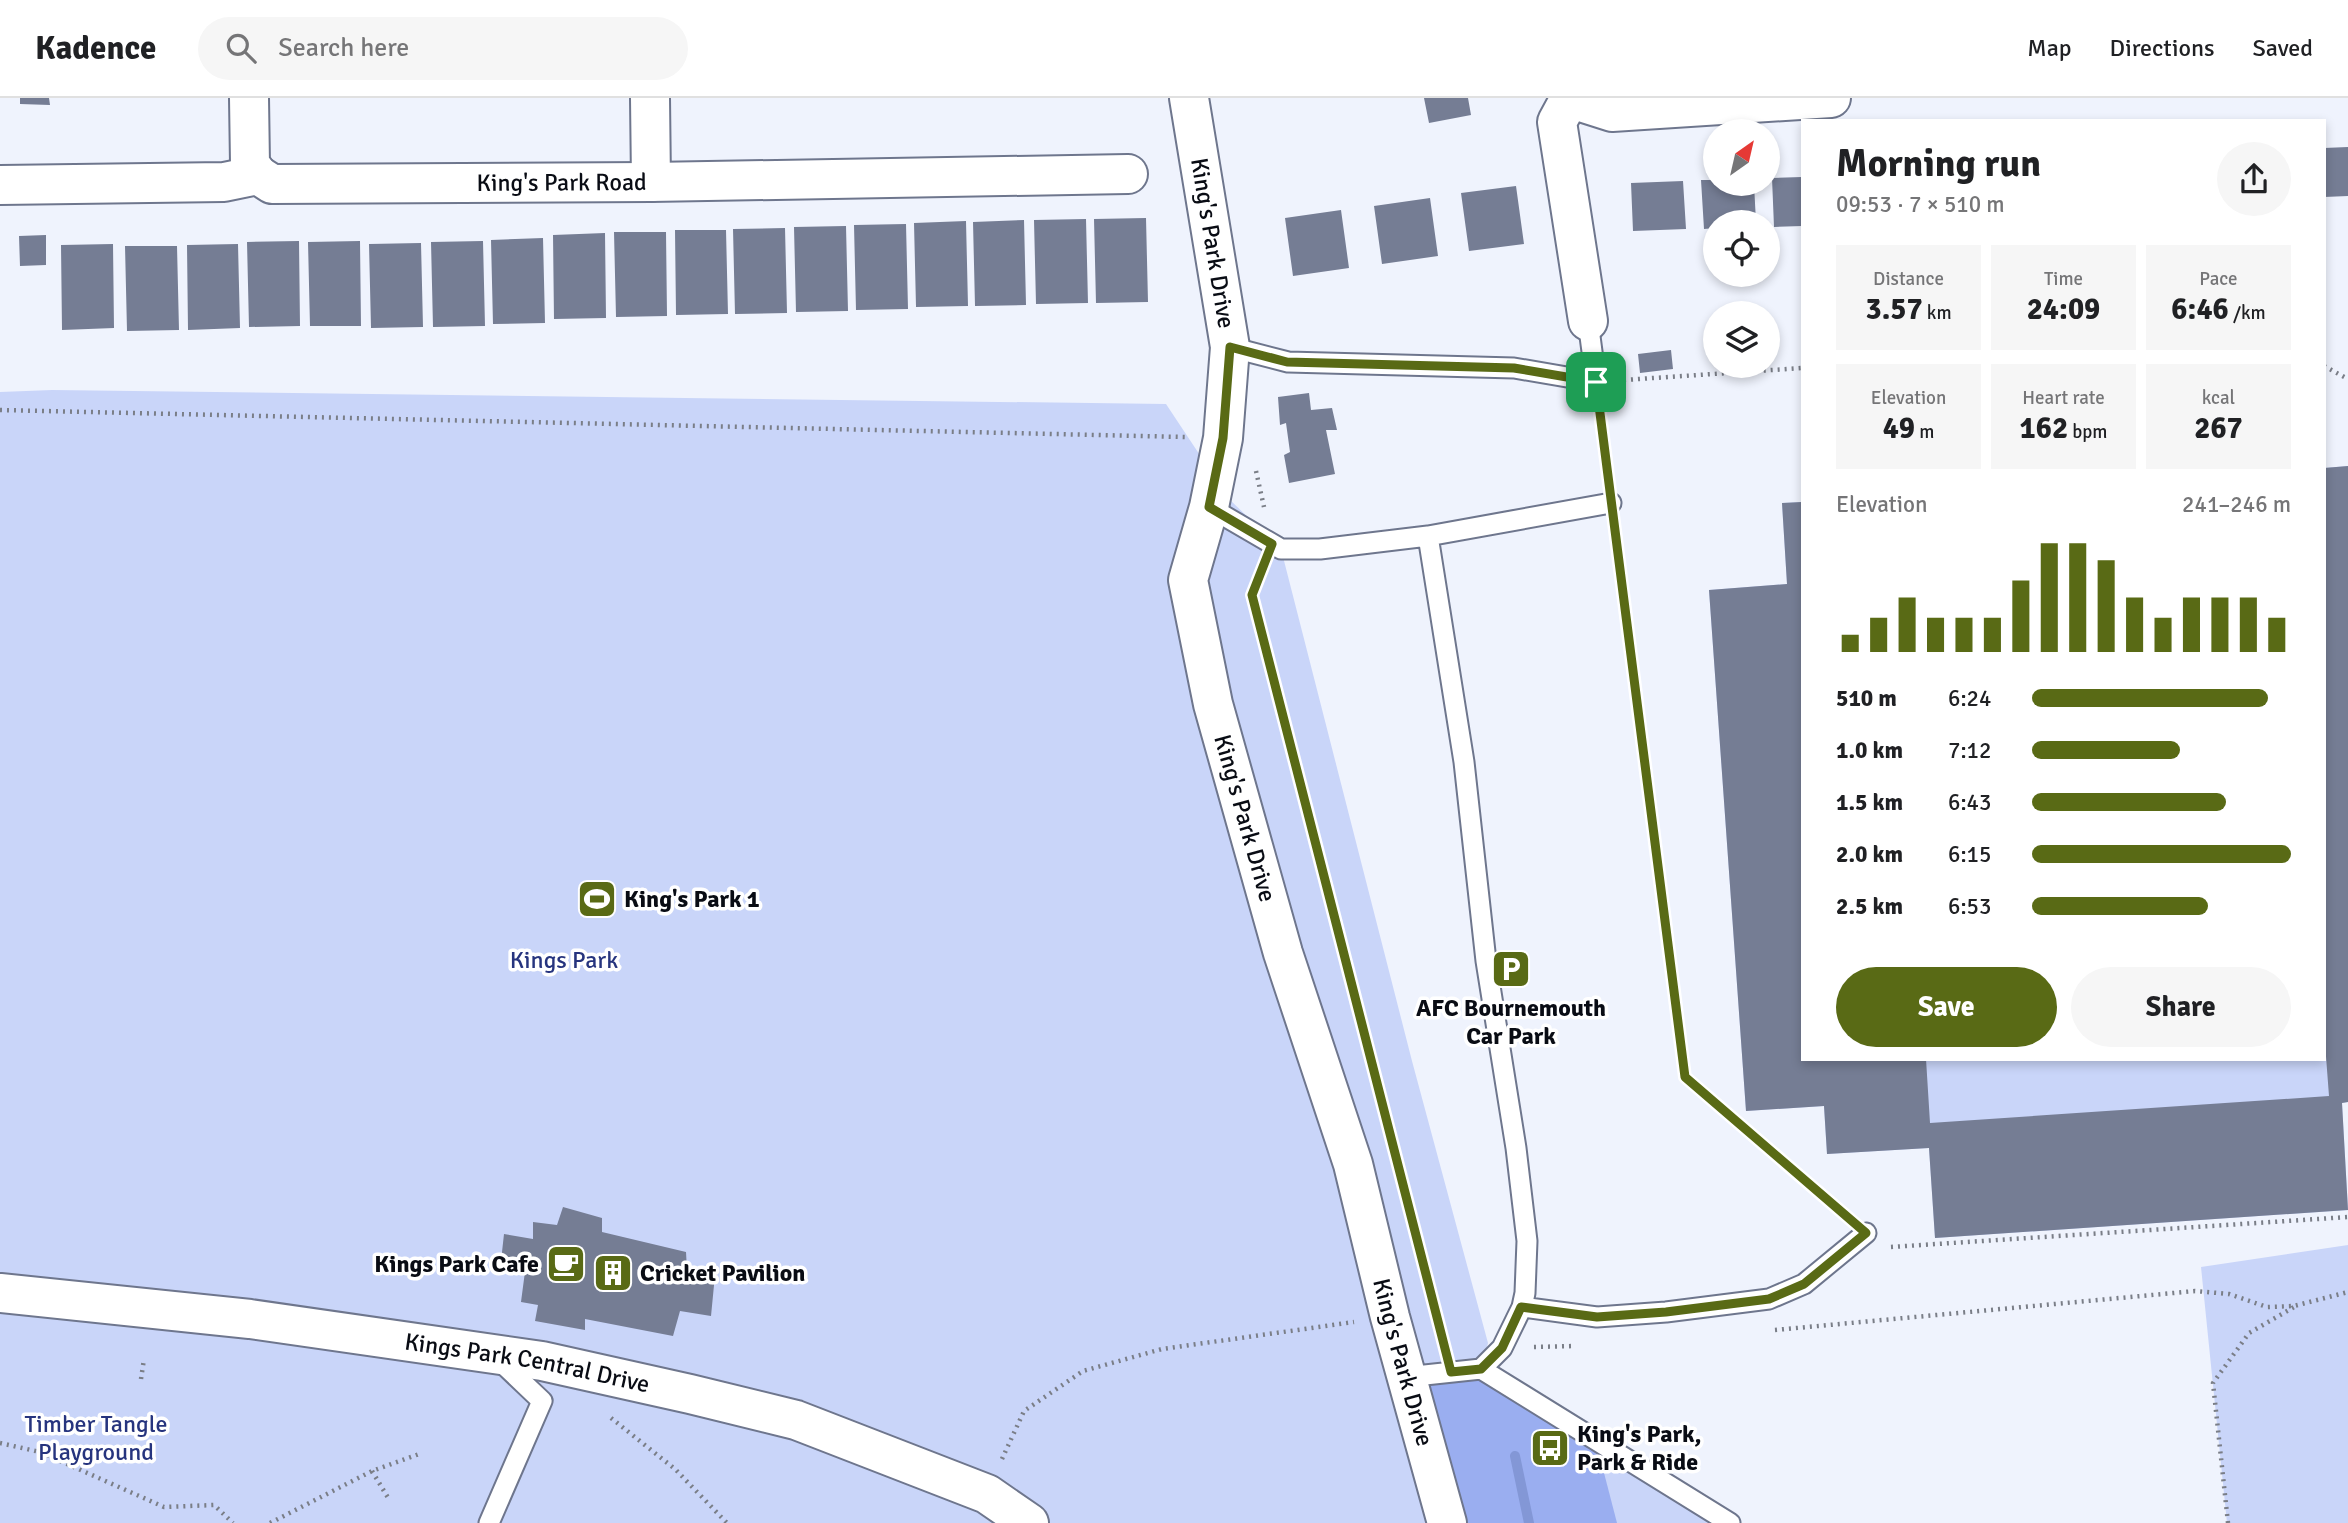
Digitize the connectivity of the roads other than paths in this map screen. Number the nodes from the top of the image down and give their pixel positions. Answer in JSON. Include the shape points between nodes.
{"nodes":[{"id":1,"x":249,"y":98,"type":"edge"},
{"id":2,"x":650,"y":98,"type":"edge"},
{"id":3,"x":1189,"y":98,"type":"edge"},
{"id":4,"x":1832,"y":98,"type":"edge"},
{"id":5,"x":1569,"y":99,"type":"edge"},
{"id":6,"x":1128,"y":174,"type":"dead end"},
{"id":7,"x":258,"y":175,"type":"junction"},
{"id":8,"x":652,"y":182,"type":"junction"},
{"id":9,"x":0,"y":186,"type":"edge"},
{"id":10,"x":1588,"y":321,"type":"joint"},
{"id":11,"x":1230,"y":347,"type":"junction"},
{"id":12,"x":1611,"y":503,"type":"road end"},
{"id":13,"x":1209,"y":507,"type":"junction"},
{"id":14,"x":1428,"y":536,"type":"junction"},
{"id":15,"x":1866,"y":1233,"type":"road end"},
{"id":16,"x":0,"y":1293,"type":"edge"},
{"id":17,"x":1521,"y":1307,"type":"junction"},
{"id":18,"x":494,"y":1354,"type":"junction"},
{"id":19,"x":1481,"y":1369,"type":"junction"},
{"id":20,"x":1406,"y":1377,"type":"junction"},
{"id":21,"x":489,"y":1523,"type":"edge"},
{"id":22,"x":1029,"y":1523,"type":"edge"},
{"id":23,"x":1447,"y":1523,"type":"edge"},
{"id":24,"x":1730,"y":1523,"type":"edge"}],
"edges":[{"from":1,"to":7,"type":"street","via":[[250,164]]},
{"from":2,"to":8,"type":"street"},
{"from":3,"to":11,"type":"street","name":"King's Park Drive"},
{"from":4,"to":5,"type":"street","via":[[1612,113]]},
{"from":5,"to":10,"type":"street","via":[[1557,122]]},
{"from":6,"to":8,"type":"street","name":"King's Park Road"},
{"from":7,"to":8,"type":"street","name":"King's Park Road","via":[[272,184]]},
{"from":7,"to":9,"type":"street","name":"King's Park Road","via":[[224,181]]},
{"from":10,"to":11,"type":"lane","via":[[1596,382],[1514,368],[1287,362]]},
{"from":11,"to":13,"type":"street","name":"King's Park Drive","via":[[1223,438]]},
{"from":12,"to":14,"type":"lane"},
{"from":13,"to":14,"type":"lane","via":[[1281,549]]},
{"from":13,"to":20,"type":"street","name":"King's Park Drive","via":[[1188,580],[1213,704],[1283,953],[1353,1164]]},
{"from":14,"to":17,"type":"lane","via":[[1464,762],[1486,961],[1516,1149],[1527,1241]]},
{"from":15,"to":17,"type":"lane","via":[[1804,1284],[1769,1299],[1597,1317]]},
{"from":16,"to":18,"type":"street","name":"Kings Park Central Drive","via":[[250,1319]]},
{"from":17,"to":19,"type":"lane","via":[[1502,1348]]},
{"from":18,"to":21,"type":"lane","via":[[542,1401]]},
{"from":18,"to":22,"type":"street","name":"Kings Park Central Drive","via":[[796,1420],[986,1494]]},
{"from":19,"to":20,"type":"lane"},
{"from":19,"to":24,"type":"lane"},
{"from":20,"to":23,"type":"street","name":"King's Park Drive"}]}
